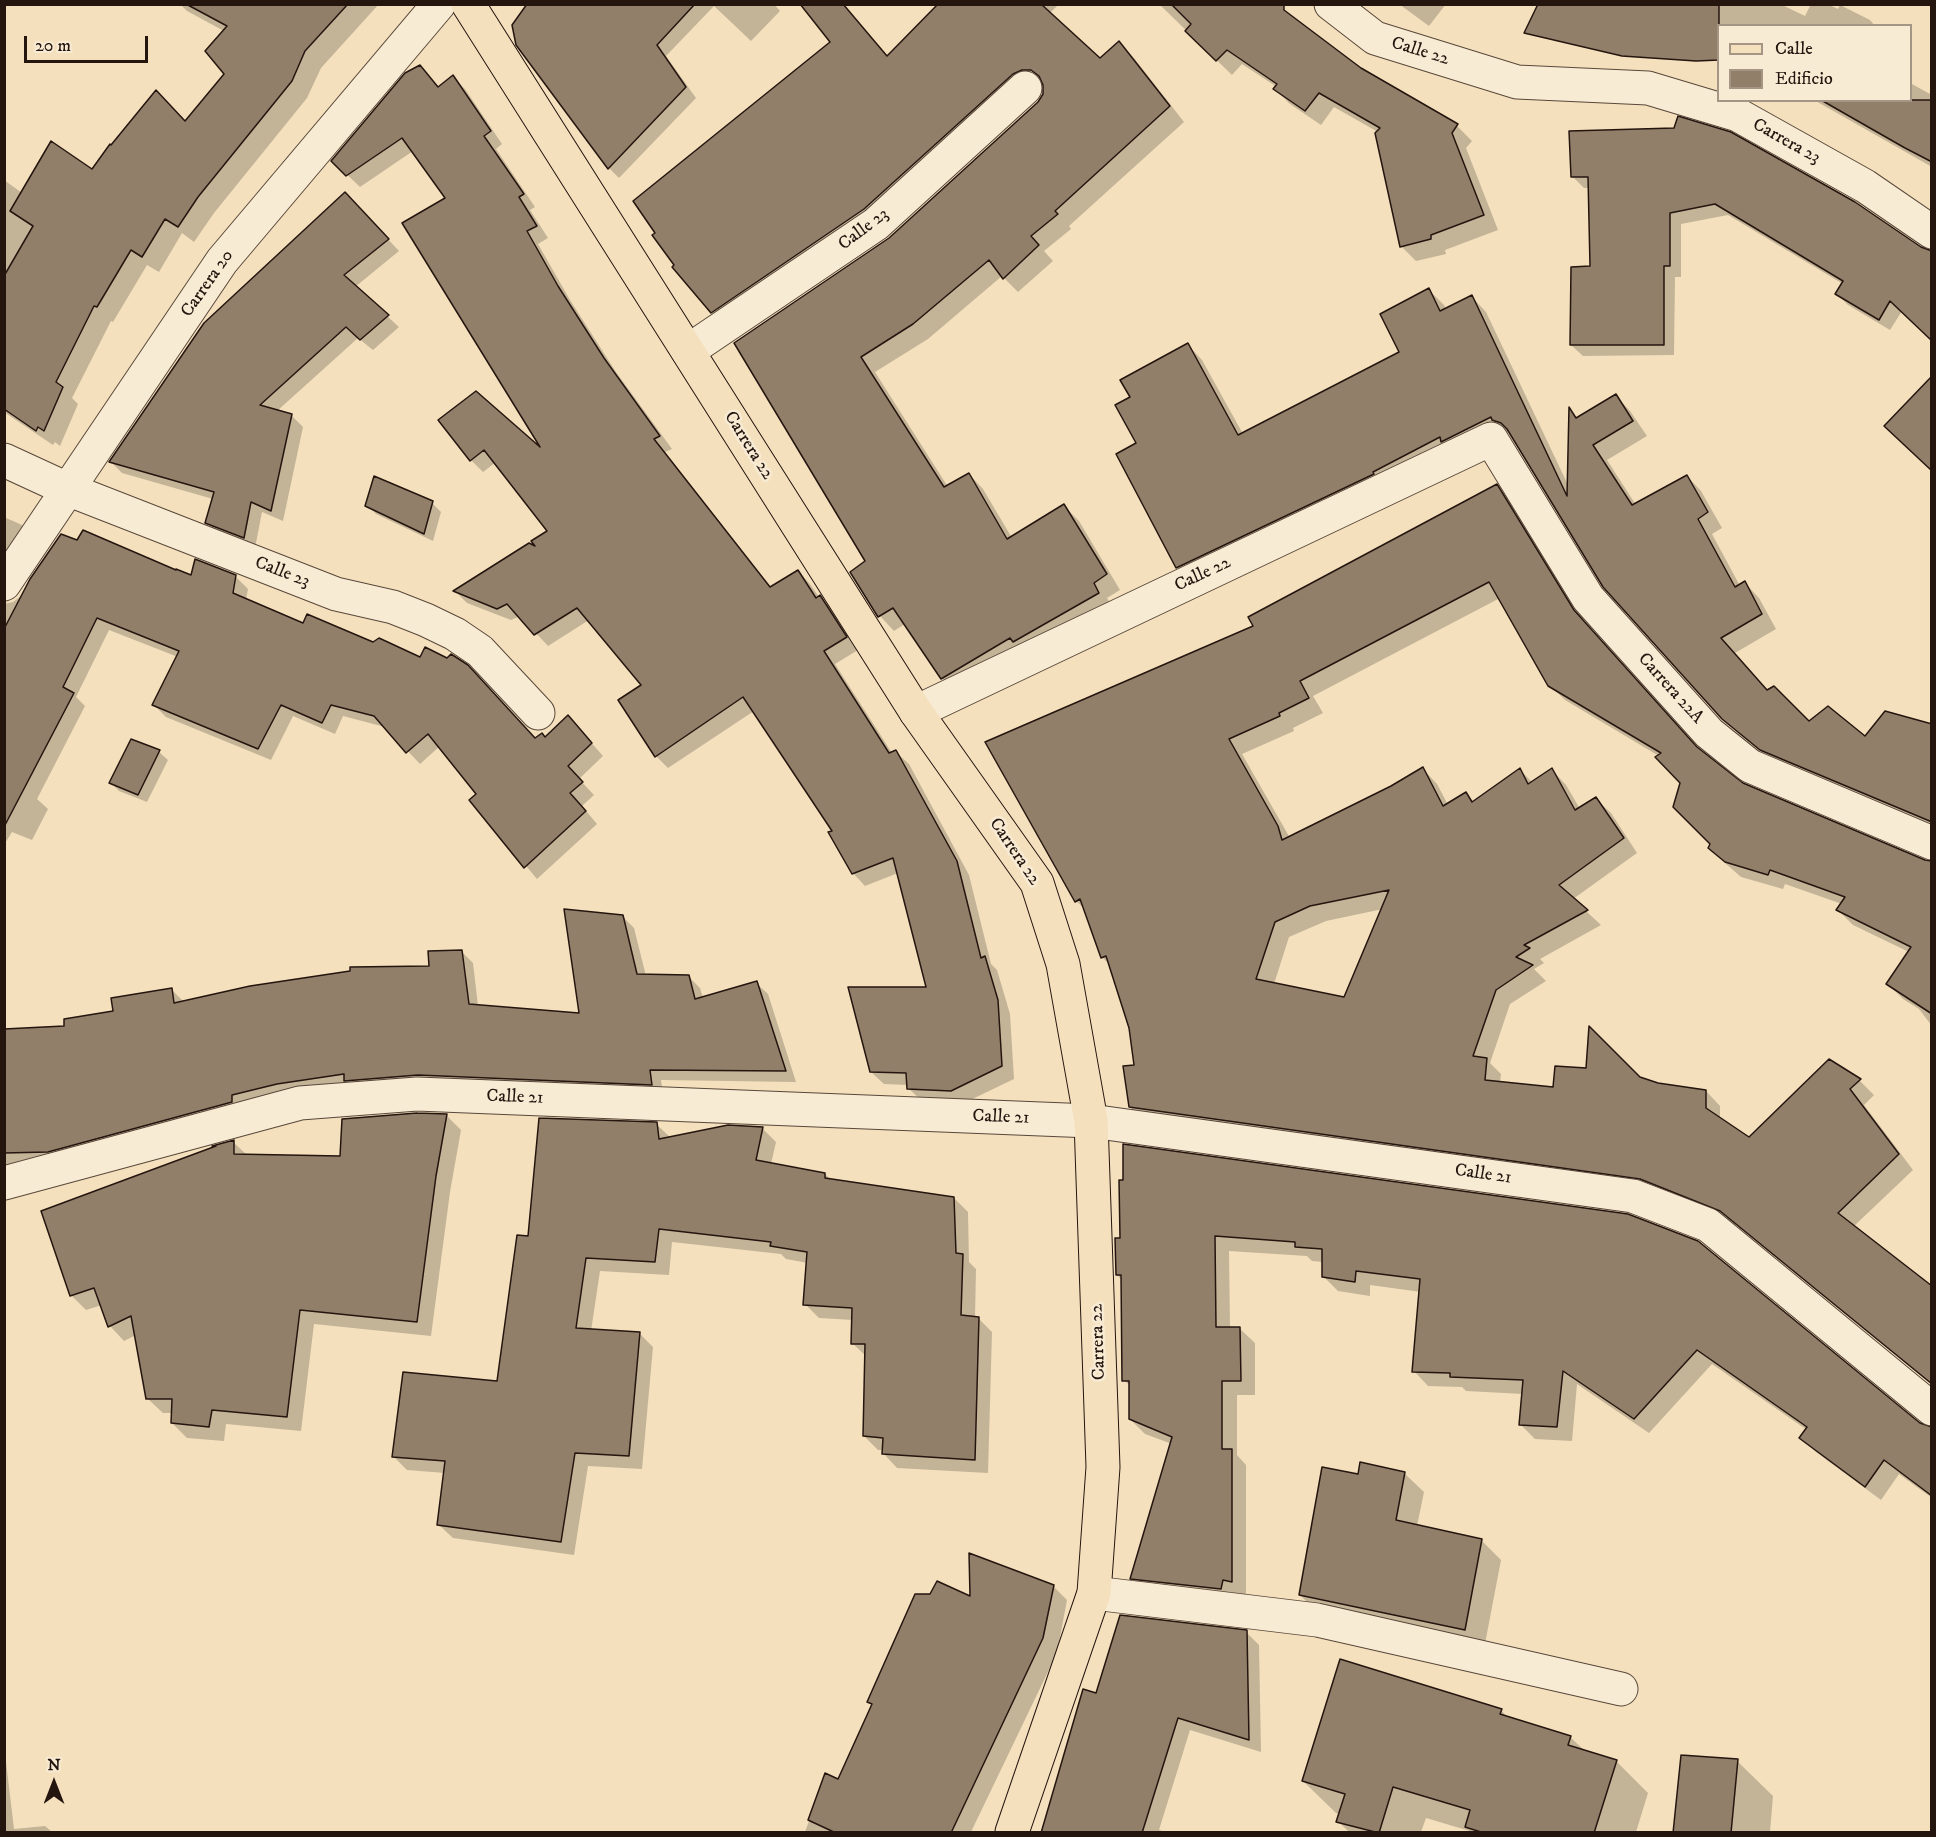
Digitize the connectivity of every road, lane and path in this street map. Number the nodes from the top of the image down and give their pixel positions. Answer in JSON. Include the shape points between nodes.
{"nodes":[{"id":1,"x":439,"y":4,"type":"edge"},
{"id":2,"x":468,"y":4,"type":"edge"},
{"id":3,"x":1331,"y":4,"type":"edge"},
{"id":4,"x":1517,"y":82,"type":"joint"},
{"id":5,"x":1025,"y":88,"type":"dead end"},
{"id":6,"x":1932,"y":232,"type":"edge"},
{"id":7,"x":688,"y":351,"type":"junction"},
{"id":8,"x":1491,"y":439,"type":"joint"},
{"id":9,"x":4,"y":460,"type":"edge"},
{"id":10,"x":67,"y":489,"type":"junction"},
{"id":11,"x":4,"y":584,"type":"edge"},
{"id":12,"x":916,"y":712,"type":"junction"},
{"id":13,"x":538,"y":713,"type":"dead end"},
{"id":14,"x":1932,"y":843,"type":"edge"},
{"id":15,"x":1092,"y":1121,"type":"junction"},
{"id":16,"x":4,"y":1183,"type":"edge"},
{"id":17,"x":1932,"y":1409,"type":"edge"},
{"id":18,"x":1094,"y":1593,"type":"junction"},
{"id":19,"x":1621,"y":1689,"type":"dead end"},
{"id":20,"x":1012,"y":1833,"type":"edge"}],
"edges":[{"from":1,"to":10,"type":"street","name":"Carrera 20","via":[[222,261]]},
{"from":2,"to":7,"type":"main road","name":"Carrera 22"},
{"from":3,"to":4,"type":"street","name":"Calle 22","via":[[1375,38]]},
{"from":4,"to":6,"type":"street","name":"Carrera 23","via":[[1648,88],[1738,116],[1865,186]]},
{"from":5,"to":7,"type":"street","name":"Calle 23","via":[[876,224]]},
{"from":7,"to":12,"type":"main road","name":"Carrera 22"},
{"from":8,"to":12,"type":"street","name":"Calle 22"},
{"from":8,"to":14,"type":"street","name":"Carrera 22A","via":[[1588,598],[1709,733],[1750,766]]},
{"from":9,"to":10,"type":"street","name":"Calle 23"},
{"from":10,"to":11,"type":"street","name":"Carrera 20"},
{"from":10,"to":13,"type":"street","name":"Calle 23","via":[[336,594],[393,607],[455,633],[480,651]]},
{"from":12,"to":15,"type":"main road","name":"Carrera 22","via":[[1037,883],[1063,964]]},
{"from":15,"to":16,"type":"street","name":"Calle 21","via":[[417,1094],[300,1103]]},
{"from":15,"to":17,"type":"street","name":"Calle 21","via":[[1633,1196],[1708,1224]]},
{"from":15,"to":18,"type":"main road","name":"Carrera 22","via":[[1103,1467]]},
{"from":18,"to":19,"type":"street","via":[[1317,1620]]},
{"from":18,"to":20,"type":"main road","name":"Carrera 22"}]}
